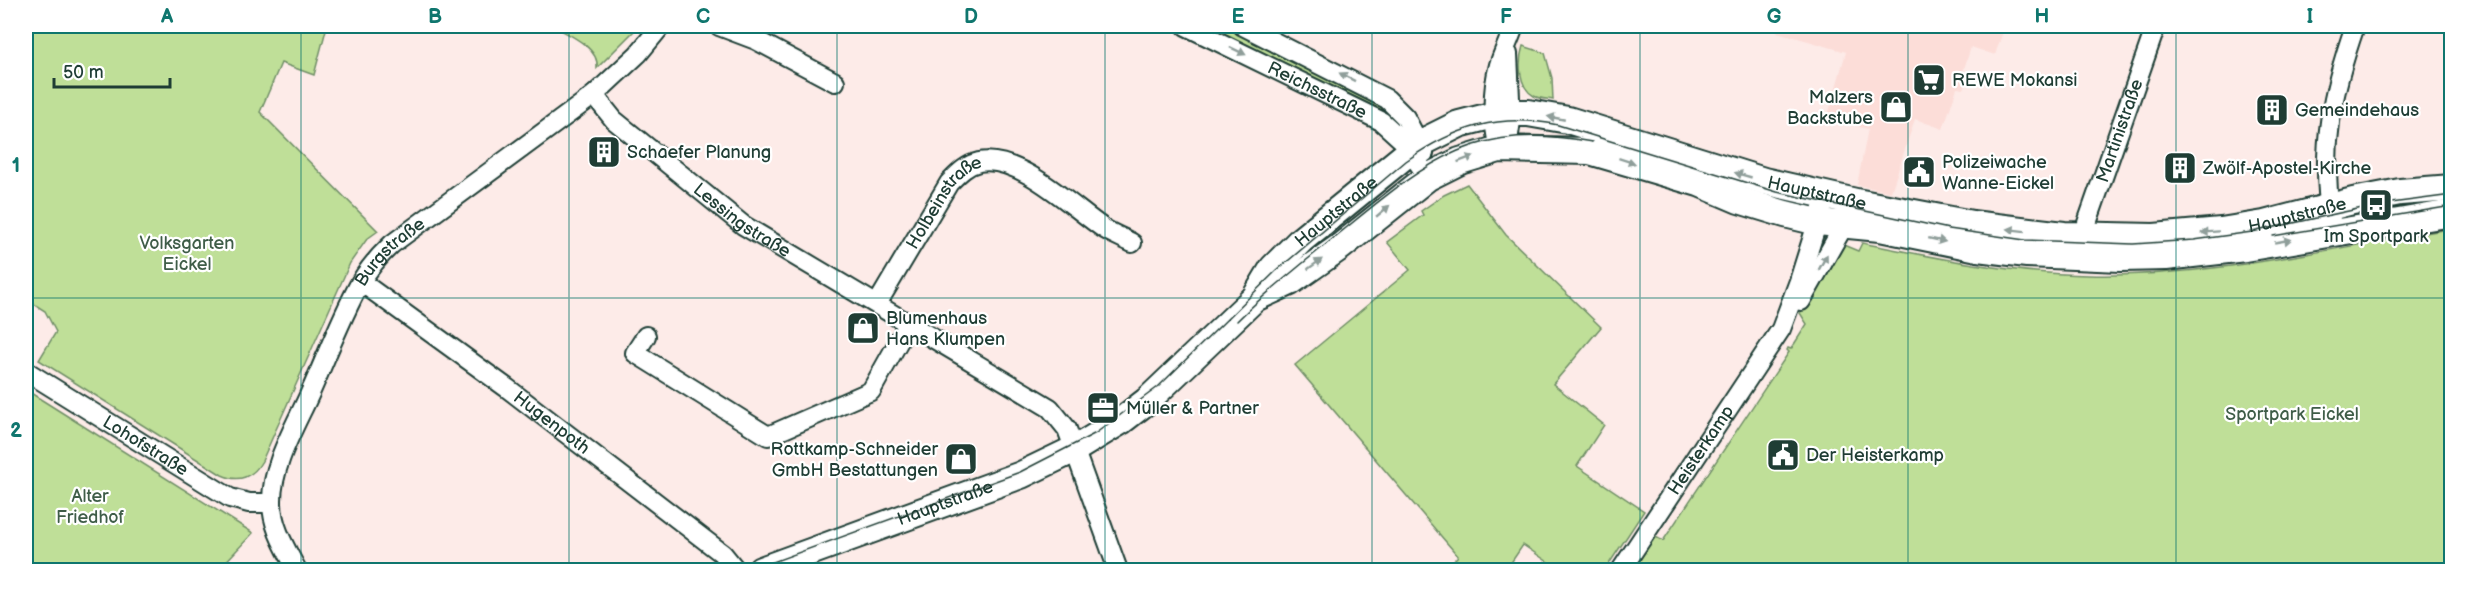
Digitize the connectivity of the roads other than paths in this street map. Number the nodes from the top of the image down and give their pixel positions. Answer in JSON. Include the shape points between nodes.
{"nodes":[{"id":1,"x":661,"y":26,"type":"edge"},
{"id":2,"x":719,"y":26,"type":"edge"},
{"id":3,"x":1185,"y":26,"type":"edge"},
{"id":4,"x":1243,"y":26,"type":"edge"},
{"id":5,"x":1514,"y":26,"type":"edge"},
{"id":6,"x":2156,"y":26,"type":"edge"},
{"id":7,"x":2355,"y":26,"type":"edge"},
{"id":8,"x":835,"y":82,"type":"dead end"},
{"id":9,"x":594,"y":95,"type":"junction"},
{"id":10,"x":1502,"y":113,"type":"junction"},
{"id":11,"x":1415,"y":147,"type":"junction"},
{"id":12,"x":1503,"y":149,"type":"junction"},
{"id":13,"x":1431,"y":175,"type":"junction"},
{"id":14,"x":2451,"y":188,"type":"edge"},
{"id":15,"x":1826,"y":195,"type":"junction"},
{"id":16,"x":1856,"y":202,"type":"junction"},
{"id":17,"x":2329,"y":207,"type":"junction"},
{"id":18,"x":2451,"y":213,"type":"edge"},
{"id":19,"x":1818,"y":222,"type":"junction"},
{"id":20,"x":1844,"y":225,"type":"junction"},
{"id":21,"x":2333,"y":233,"type":"junction"},
{"id":22,"x":2085,"y":236,"type":"junction"},
{"id":23,"x":1132,"y":243,"type":"dead end"},
{"id":24,"x":361,"y":282,"type":"junction"},
{"id":25,"x":1255,"y":298,"type":"junction"},
{"id":26,"x":876,"y":304,"type":"junction"},
{"id":27,"x":909,"y":323,"type":"junction"},
{"id":28,"x":1781,"y":329,"type":"junction"},
{"id":29,"x":646,"y":336,"type":"dead end"},
{"id":30,"x":26,"y":371,"type":"edge"},
{"id":31,"x":1075,"y":449,"type":"junction"},
{"id":32,"x":272,"y":504,"type":"junction"},
{"id":33,"x":297,"y":570,"type":"edge"},
{"id":34,"x":736,"y":570,"type":"edge"},
{"id":35,"x":761,"y":570,"type":"edge"},
{"id":36,"x":1118,"y":570,"type":"edge"},
{"id":37,"x":1621,"y":570,"type":"edge"}],
"edges":[{"from":1,"to":9,"type":"street","name":"Burgstraße","via":[[638,54]]},
{"from":2,"to":8,"type":"street","via":[[756,40]]},
{"from":3,"to":11,"type":"street","name":"Reichsstraße","one_way":true,"via":[[1381,121]]},
{"from":11,"to":4,"type":"street","name":"Reichsstraße","one_way":true,"via":[[1405,117],[1387,99]]},
{"from":5,"to":10,"type":"street","via":[[1508,47]]},
{"from":6,"to":22,"type":"street","name":"Martinistraße"},
{"from":7,"to":17,"type":"street","via":[[2339,71],[2329,120]]},
{"from":9,"to":24,"type":"street","name":"Burgstraße","via":[[392,244]]},
{"from":9,"to":26,"type":"street","name":"Lessingstraße","via":[[614,120],[743,225]]},
{"from":10,"to":11,"type":"street","name":"Hauptstraße","via":[[1445,129]]},
{"from":10,"to":12,"type":"street"},
{"from":15,"to":10,"type":"street","name":"Hauptstraße","one_way":true,"via":[[1764,181],[1568,120]]},
{"from":11,"to":13,"type":"street","name":"Reichsstraße"},
{"from":11,"to":25,"type":"street","name":"Hauptstraße","via":[[1301,240],[1272,268]]},
{"from":13,"to":12,"type":"street","name":"Hauptstraße","one_way":true,"via":[[1460,161]]},
{"from":12,"to":19,"type":"street","name":"Hauptstraße","one_way":true,"via":[[1602,153],[1699,183],[1767,210]]},
{"from":25,"to":13,"type":"street","name":"Hauptstraße","one_way":true,"via":[[1298,276]]},
{"from":14,"to":17,"type":"street","name":"Hauptstraße","via":[[2400,192]]},
{"from":15,"to":16,"type":"street","name":"Hauptstraße"},
{"from":15,"to":19,"type":"street","name":"Heisterkamp"},
{"from":16,"to":20,"type":"street","name":"Heisterkamp"},
{"from":22,"to":16,"type":"street","name":"Hauptstraße","one_way":true,"via":[[1972,224]]},
{"from":17,"to":21,"type":"street"},
{"from":17,"to":22,"type":"street","name":"Hauptstraße","one_way":true,"via":[[2221,231],[2154,237]]},
{"from":18,"to":21,"type":"street","name":"Hauptstraße"},
{"from":19,"to":20,"type":"street","name":"Hauptstraße"},
{"from":19,"to":28,"type":"street","name":"Heisterkamp"},
{"from":20,"to":21,"type":"street","name":"Hauptstraße","one_way":true,"via":[[2027,254],[2121,258],[2214,252]]},
{"from":28,"to":20,"type":"street","name":"Heisterkamp","one_way":true,"via":[[1801,302]]},
{"from":23,"to":26,"type":"street","name":"Holbeinstraße","via":[[1103,228],[1035,179],[1006,166],[981,162],[965,168],[949,183]]},
{"from":24,"to":32,"type":"street","name":"Burgstraße","via":[[284,453],[273,486]]},
{"from":24,"to":34,"type":"street","name":"Hugenpoth","via":[[723,554]]},
{"from":25,"to":31,"type":"street","name":"Hauptstraße","via":[[1147,401]]},
{"from":26,"to":27,"type":"street","name":"Lessingstraße"},
{"from":27,"to":29,"type":"street","via":[[870,391],[768,436],[635,353]]},
{"from":27,"to":31,"type":"street","name":"Lessingstraße","via":[[1050,408],[1067,429]]},
{"from":28,"to":37,"type":"street","name":"Heisterkamp"},
{"from":30,"to":32,"type":"street","name":"Lohofstraße","via":[[230,498]]},
{"from":31,"to":35,"type":"street","name":"Hauptstraße","via":[[1022,475]]},
{"from":31,"to":36,"type":"street","name":"Lessingstraße"},
{"from":32,"to":33,"type":"street","name":"Burgstraße","via":[[274,522]]}]}
